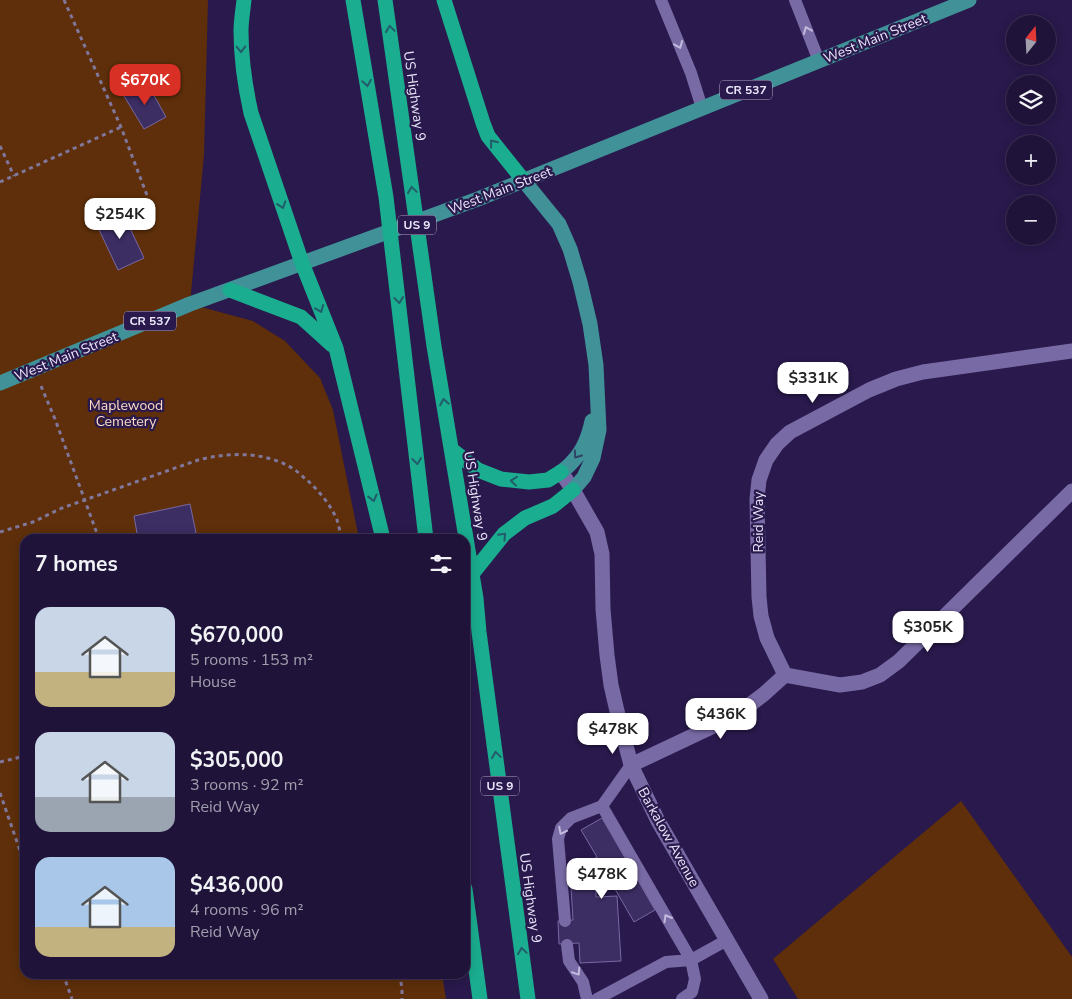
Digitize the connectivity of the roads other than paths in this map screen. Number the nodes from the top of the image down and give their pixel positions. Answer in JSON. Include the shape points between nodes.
{"nodes":[{"id":1,"x":244,"y":0,"type":"edge"},
{"id":2,"x":353,"y":0,"type":"edge"},
{"id":3,"x":386,"y":0,"type":"edge"},
{"id":4,"x":444,"y":0,"type":"edge"},
{"id":5,"x":661,"y":0,"type":"edge"},
{"id":6,"x":795,"y":0,"type":"edge"},
{"id":7,"x":969,"y":0,"type":"edge"},
{"id":8,"x":819,"y":61,"type":"junction"},
{"id":9,"x":702,"y":108,"type":"junction"},
{"id":10,"x":524,"y":180,"type":"junction"},
{"id":11,"x":302,"y":263,"type":"junction"},
{"id":12,"x":230,"y":290,"type":"junction"},
{"id":13,"x":336,"y":348,"type":"junction"},
{"id":14,"x":1072,"y":351,"type":"edge"},
{"id":15,"x":0,"y":382,"type":"edge"},
{"id":16,"x":598,"y":400,"type":"junction"},
{"id":17,"x":452,"y":450,"type":"junction"},
{"id":18,"x":561,"y":472,"type":"junction"},
{"id":19,"x":574,"y":490,"type":"junction"},
{"id":20,"x":1072,"y":491,"type":"edge"},
{"id":21,"x":382,"y":534,"type":"edge"},
{"id":22,"x":425,"y":534,"type":"edge"},
{"id":23,"x":466,"y":534,"type":"edge"},
{"id":24,"x":470,"y":562,"type":"edge"},
{"id":25,"x":472,"y":574,"type":"junction"},
{"id":26,"x":785,"y":675,"type":"junction"},
{"id":27,"x":631,"y":765,"type":"junction"},
{"id":28,"x":602,"y":806,"type":"junction"},
{"id":29,"x":565,"y":921,"type":"dead end"},
{"id":30,"x":470,"y":930,"type":"edge"},
{"id":31,"x":727,"y":940,"type":"junction"},
{"id":32,"x":567,"y":945,"type":"dead end"},
{"id":33,"x":691,"y":960,"type":"junction"},
{"id":34,"x":480,"y":999,"type":"edge"},
{"id":35,"x":528,"y":999,"type":"edge"},
{"id":36,"x":587,"y":999,"type":"edge"},
{"id":37,"x":597,"y":999,"type":"edge"},
{"id":38,"x":682,"y":999,"type":"edge"},
{"id":39,"x":761,"y":999,"type":"edge"}],
"edges":[{"from":1,"to":11,"type":"highway","one_way":true,"via":[[241,30],[245,88]]},
{"from":2,"to":22,"type":"highway","number":"US 9","one_way":true,"via":[[387,206]]},
{"from":17,"to":3,"type":"highway","name":"US Highway 9","number":"US 9","one_way":true},
{"from":10,"to":4,"type":"highway","one_way":true,"via":[[488,136]]},
{"from":5,"to":9,"type":"lane","one_way":true},
{"from":8,"to":6,"type":"lane","one_way":true},
{"from":7,"to":8,"type":"main road","name":"West Main Street","number":"CR 537"},
{"from":8,"to":9,"type":"main road","name":"West Main Street","number":"CR 537"},
{"from":9,"to":10,"type":"main road","name":"West Main Street","number":"CR 537"},
{"from":10,"to":11,"type":"main road","name":"West Main Street","number":"CR 537"},
{"from":10,"to":16,"type":"main road","via":[[559,224],[570,249],[590,324]]},
{"from":11,"to":12,"type":"main road","name":"West Main Street","number":"CR 537"},
{"from":11,"to":13,"type":"highway","one_way":true},
{"from":12,"to":13,"type":"highway","via":[[301,317]]},
{"from":12,"to":15,"type":"main road","name":"West Main Street","number":"CR 537"},
{"from":13,"to":21,"type":"highway","one_way":true},
{"from":14,"to":26,"type":"street","name":"Reid Way","via":[[923,372],[896,379],[790,432],[777,444],[766,460],[759,480],[759,597],[767,638]]},
{"from":16,"to":18,"type":"main road","one_way":true,"via":[[583,448]]},
{"from":16,"to":19,"type":"main road","via":[[599,430],[593,458]]},
{"from":18,"to":17,"type":"highway","one_way":true,"via":[[548,480],[501,479],[478,470]]},
{"from":17,"to":23,"type":"highway","name":"US Highway 9","number":"US 9"},
{"from":18,"to":19,"type":"street","name":"Barkalow Avenue"},
{"from":25,"to":19,"type":"highway","one_way":true,"via":[[504,534]]},
{"from":19,"to":27,"type":"street","name":"Barkalow Avenue","via":[[597,532],[602,554],[603,610],[611,685]]},
{"from":20,"to":26,"type":"street","via":[[899,661],[880,675],[840,685]]},
{"from":24,"to":25,"type":"highway","name":"US Highway 9","number":"US 9"},
{"from":35,"to":25,"type":"highway","name":"US Highway 9","number":"US 9","one_way":true},
{"from":26,"to":27,"type":"street","via":[[743,710],[720,724]]},
{"from":27,"to":28,"type":"lane"},
{"from":27,"to":31,"type":"street","name":"Barkalow Avenue","via":[[658,821]]},
{"from":28,"to":29,"type":"lane","one_way":true,"via":[[571,818],[558,839]]},
{"from":33,"to":28,"type":"lane","one_way":true},
{"from":30,"to":34,"type":"highway"},
{"from":31,"to":33,"type":"lane"},
{"from":31,"to":39,"type":"street","name":"Barkalow Avenue"},
{"from":32,"to":36,"type":"lane","one_way":true,"via":[[569,961],[583,982]]},
{"from":33,"to":37,"type":"lane","via":[[666,962]]},
{"from":33,"to":38,"type":"lane","via":[[695,979],[692,992]]}]}
